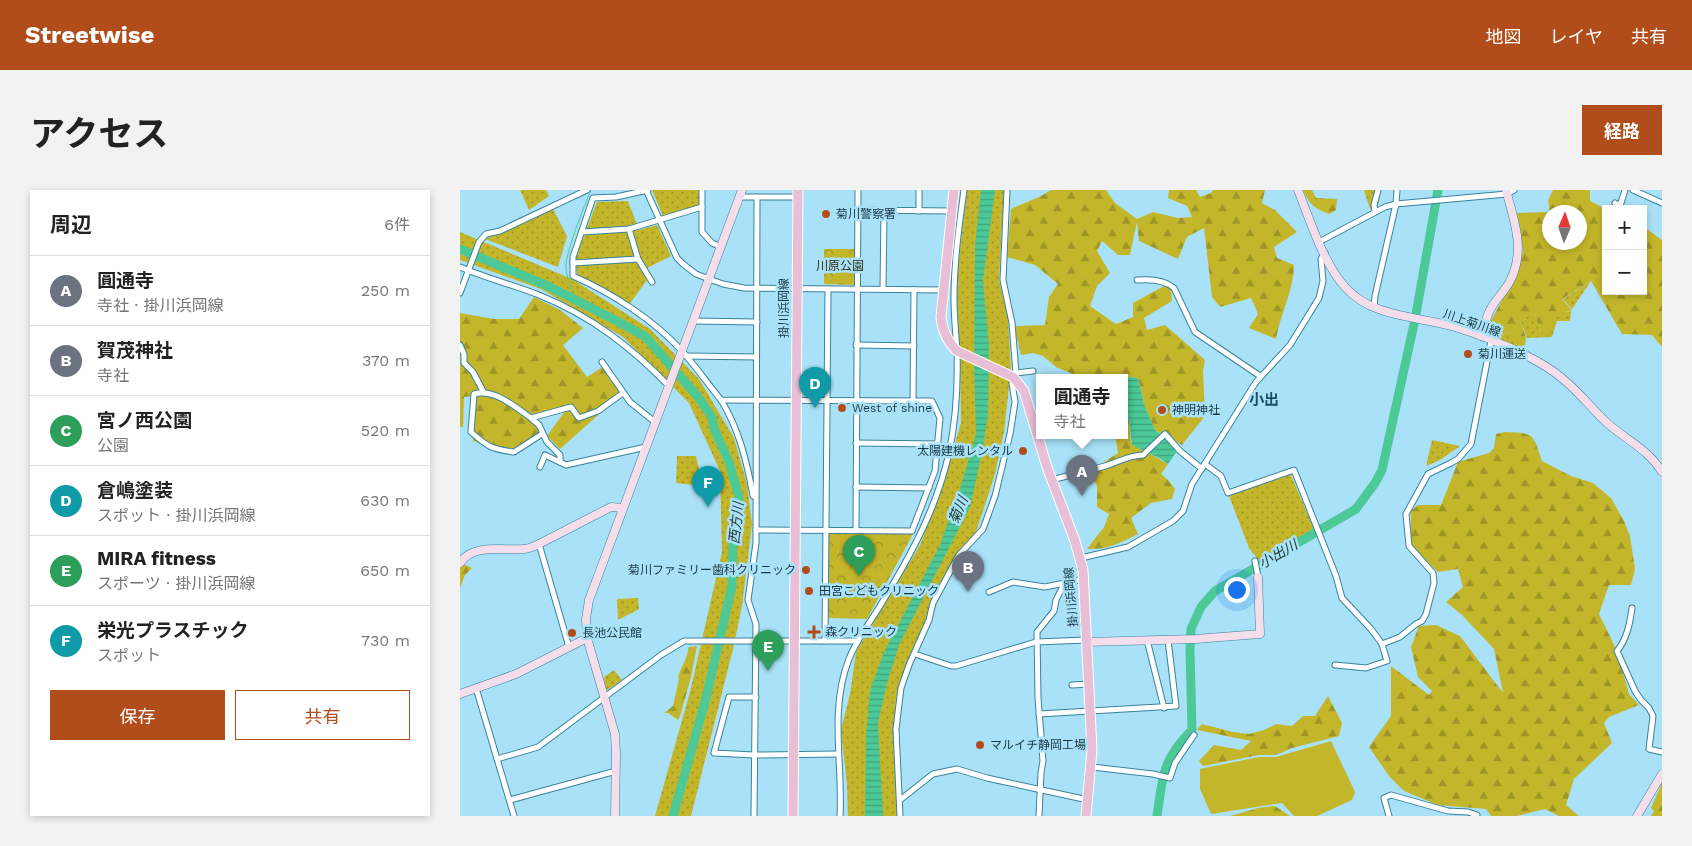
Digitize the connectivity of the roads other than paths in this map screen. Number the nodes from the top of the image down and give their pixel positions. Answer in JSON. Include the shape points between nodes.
{"nodes":[{"id":1,"x":587,"y":190,"type":"edge"},
{"id":2,"x":647,"y":190,"type":"edge"},
{"id":3,"x":702,"y":190,"type":"edge"},
{"id":4,"x":858,"y":190,"type":"edge"},
{"id":5,"x":919,"y":190,"type":"edge"},
{"id":6,"x":954,"y":190,"type":"edge"},
{"id":7,"x":964,"y":190,"type":"edge"},
{"id":8,"x":1008,"y":190,"type":"edge"},
{"id":9,"x":1298,"y":190,"type":"edge"},
{"id":10,"x":1378,"y":190,"type":"edge"},
{"id":11,"x":1397,"y":190,"type":"edge"},
{"id":12,"x":1625,"y":190,"type":"edge"},
{"id":13,"x":1633,"y":190,"type":"edge"},
{"id":14,"x":1509,"y":191,"type":"edge"},
{"id":15,"x":741,"y":193,"type":"edge"},
{"id":16,"x":798,"y":194,"type":"edge"},
{"id":17,"x":757,"y":197,"type":"junction"},
{"id":18,"x":1615,"y":203,"type":"dead end"},
{"id":19,"x":1662,"y":203,"type":"edge"},
{"id":20,"x":1396,"y":204,"type":"junction"},
{"id":21,"x":702,"y":207,"type":"junction"},
{"id":22,"x":857,"y":210,"type":"junction"},
{"id":23,"x":884,"y":211,"type":"junction"},
{"id":24,"x":920,"y":211,"type":"junction"},
{"id":25,"x":952,"y":211,"type":"junction"},
{"id":26,"x":1375,"y":212,"type":"junction"},
{"id":27,"x":660,"y":221,"type":"junction"},
{"id":28,"x":629,"y":229,"type":"junction"},
{"id":29,"x":582,"y":232,"type":"junction"},
{"id":30,"x":1319,"y":242,"type":"junction"},
{"id":31,"x":721,"y":247,"type":"junction"},
{"id":32,"x":1325,"y":253,"type":"junction"},
{"id":33,"x":638,"y":259,"type":"junction"},
{"id":34,"x":573,"y":263,"type":"junction"},
{"id":35,"x":460,"y":267,"type":"edge"},
{"id":36,"x":469,"y":270,"type":"junction"},
{"id":37,"x":709,"y":279,"type":"junction"},
{"id":38,"x":1137,"y":280,"type":"dead end"},
{"id":39,"x":652,"y":282,"type":"dead end"},
{"id":40,"x":757,"y":288,"type":"junction"},
{"id":41,"x":797,"y":288,"type":"junction"},
{"id":42,"x":828,"y":289,"type":"junction"},
{"id":43,"x":856,"y":289,"type":"junction"},
{"id":44,"x":883,"y":289,"type":"junction"},
{"id":45,"x":914,"y":290,"type":"junction"},
{"id":46,"x":944,"y":290,"type":"junction"},
{"id":47,"x":460,"y":293,"type":"edge"},
{"id":48,"x":1374,"y":307,"type":"junction"},
{"id":49,"x":693,"y":321,"type":"junction"},
{"id":50,"x":756,"y":322,"type":"junction"},
{"id":51,"x":1481,"y":336,"type":"junction"},
{"id":52,"x":1491,"y":341,"type":"junction"},
{"id":53,"x":460,"y":345,"type":"edge"},
{"id":54,"x":856,"y":345,"type":"junction"},
{"id":55,"x":914,"y":346,"type":"junction"},
{"id":56,"x":958,"y":351,"type":"junction"},
{"id":57,"x":683,"y":354,"type":"junction"},
{"id":58,"x":756,"y":357,"type":"junction"},
{"id":59,"x":602,"y":362,"type":"dead end"},
{"id":60,"x":1033,"y":371,"type":"dead end"},
{"id":61,"x":1014,"y":376,"type":"junction"},
{"id":62,"x":1260,"y":376,"type":"junction"},
{"id":63,"x":670,"y":385,"type":"junction"},
{"id":64,"x":483,"y":391,"type":"junction"},
{"id":65,"x":624,"y":394,"type":"junction"},
{"id":66,"x":756,"y":399,"type":"junction"},
{"id":67,"x":796,"y":399,"type":"junction"},
{"id":68,"x":721,"y":400,"type":"junction"},
{"id":69,"x":827,"y":400,"type":"junction"},
{"id":70,"x":856,"y":400,"type":"junction"},
{"id":71,"x":913,"y":401,"type":"junction"},
{"id":72,"x":1035,"y":413,"type":"edge"},
{"id":73,"x":531,"y":418,"type":"junction"},
{"id":74,"x":656,"y":422,"type":"junction"},
{"id":75,"x":542,"y":434,"type":"junction"},
{"id":76,"x":1041,"y":439,"type":"edge"},
{"id":77,"x":856,"y":443,"type":"junction"},
{"id":78,"x":938,"y":444,"type":"junction"},
{"id":79,"x":646,"y":447,"type":"junction"},
{"id":80,"x":560,"y":462,"type":"junction"},
{"id":81,"x":1203,"y":466,"type":"junction"},
{"id":82,"x":540,"y":467,"type":"dead end"},
{"id":83,"x":1662,"y":472,"type":"edge"},
{"id":84,"x":1052,"y":480,"type":"junction"},
{"id":85,"x":856,"y":487,"type":"junction"},
{"id":86,"x":929,"y":488,"type":"junction"},
{"id":87,"x":623,"y":508,"type":"junction"},
{"id":88,"x":755,"y":511,"type":"junction"},
{"id":89,"x":756,"y":530,"type":"junction"},
{"id":90,"x":796,"y":530,"type":"junction"},
{"id":91,"x":856,"y":530,"type":"junction"},
{"id":92,"x":827,"y":531,"type":"junction"},
{"id":93,"x":539,"y":544,"type":"junction"},
{"id":94,"x":1081,"y":558,"type":"junction"},
{"id":95,"x":460,"y":563,"type":"edge"},
{"id":96,"x":1255,"y":563,"type":"dead end"},
{"id":97,"x":1258,"y":574,"type":"joint"},
{"id":98,"x":1084,"y":579,"type":"junction"},
{"id":99,"x":1065,"y":582,"type":"junction"},
{"id":100,"x":989,"y":592,"type":"dead end"},
{"id":101,"x":1632,"y":608,"type":"dead end"},
{"id":102,"x":587,"y":638,"type":"junction"},
{"id":103,"x":756,"y":640,"type":"junction"},
{"id":104,"x":1147,"y":640,"type":"junction"},
{"id":105,"x":1168,"y":640,"type":"junction"},
{"id":106,"x":794,"y":641,"type":"junction"},
{"id":107,"x":825,"y":641,"type":"junction"},
{"id":108,"x":858,"y":641,"type":"junction"},
{"id":109,"x":1087,"y":641,"type":"junction"},
{"id":110,"x":1036,"y":642,"type":"junction"},
{"id":111,"x":1382,"y":644,"type":"junction"},
{"id":112,"x":569,"y":647,"type":"junction"},
{"id":113,"x":918,"y":655,"type":"dead end"},
{"id":114,"x":1335,"y":665,"type":"dead end"},
{"id":115,"x":1090,"y":684,"type":"junction"},
{"id":116,"x":1072,"y":685,"type":"dead end"},
{"id":117,"x":476,"y":688,"type":"junction"},
{"id":118,"x":460,"y":694,"type":"edge"},
{"id":119,"x":604,"y":697,"type":"junction"},
{"id":120,"x":756,"y":697,"type":"junction"},
{"id":121,"x":1164,"y":708,"type":"junction"},
{"id":122,"x":1091,"y":711,"type":"junction"},
{"id":123,"x":1039,"y":714,"type":"junction"},
{"id":124,"x":1194,"y":734,"type":"dead end"},
{"id":125,"x":1662,"y":752,"type":"edge"},
{"id":126,"x":794,"y":753,"type":"junction"},
{"id":127,"x":838,"y":754,"type":"junction"},
{"id":128,"x":754,"y":755,"type":"junction"},
{"id":129,"x":497,"y":759,"type":"junction"},
{"id":130,"x":1092,"y":767,"type":"junction"},
{"id":131,"x":616,"y":771,"type":"junction"},
{"id":132,"x":1662,"y":774,"type":"edge"},
{"id":133,"x":1040,"y":790,"type":"junction"},
{"id":134,"x":510,"y":800,"type":"junction"},
{"id":135,"x":900,"y":800,"type":"junction"},
{"id":136,"x":1088,"y":800,"type":"junction"},
{"id":137,"x":1477,"y":814,"type":"dead end"},
{"id":138,"x":514,"y":816,"type":"edge"},
{"id":139,"x":615,"y":816,"type":"edge"},
{"id":140,"x":754,"y":816,"type":"edge"},
{"id":141,"x":793,"y":816,"type":"edge"},
{"id":142,"x":840,"y":816,"type":"edge"},
{"id":143,"x":900,"y":816,"type":"edge"},
{"id":144,"x":1039,"y":816,"type":"edge"},
{"id":145,"x":1086,"y":816,"type":"edge"},
{"id":146,"x":1389,"y":816,"type":"edge"},
{"id":147,"x":1637,"y":816,"type":"edge"}],
"edges":[{"from":1,"to":36,"type":"street","via":[[500,231],[486,234],[479,242]]},
{"from":2,"to":27,"type":"street"},
{"from":2,"to":29,"type":"street","via":[[593,198]]},
{"from":3,"to":21,"type":"street"},
{"from":4,"to":22,"type":"street"},
{"from":5,"to":24,"type":"street"},
{"from":6,"to":25,"type":"main road"},
{"from":7,"to":56,"type":"street","via":[[954,299]]},
{"from":8,"to":61,"type":"street","via":[[1002,280],[1012,324]]},
{"from":9,"to":30,"type":"street","name":"川上菊川線"},
{"from":10,"to":26,"type":"street"},
{"from":11,"to":20,"type":"street"},
{"from":12,"to":18,"type":"street","via":[[1621,203]]},
{"from":13,"to":19,"type":"street"},
{"from":14,"to":20,"type":"street"},
{"from":14,"to":51,"type":"street","via":[[1517,232],[1518,259],[1510,282],[1491,309]]},
{"from":15,"to":17,"type":"street"},
{"from":15,"to":31,"type":"street"},
{"from":16,"to":17,"type":"street"},
{"from":16,"to":41,"type":"main road","name":"掛川浜岡線"},
{"from":17,"to":40,"type":"street"},
{"from":20,"to":26,"type":"street"},
{"from":20,"to":48,"type":"street"},
{"from":21,"to":27,"type":"street"},
{"from":21,"to":31,"type":"street","via":[[702,232]]},
{"from":22,"to":23,"type":"street"},
{"from":22,"to":43,"type":"street"},
{"from":23,"to":24,"type":"street"},
{"from":23,"to":44,"type":"street"},
{"from":24,"to":25,"type":"street"},
{"from":25,"to":46,"type":"main road"},
{"from":26,"to":30,"type":"street"},
{"from":27,"to":28,"type":"street"},
{"from":27,"to":37,"type":"street","via":[[677,258],[696,274]]},
{"from":28,"to":29,"type":"street"},
{"from":28,"to":33,"type":"street"},
{"from":29,"to":34,"type":"street"},
{"from":30,"to":32,"type":"street","name":"川上菊川線"},
{"from":31,"to":37,"type":"street"},
{"from":32,"to":48,"type":"street","name":"川上菊川線","via":[[1346,289]]},
{"from":32,"to":62,"type":"street","via":[[1321,258],[1323,281],[1319,298],[1290,345]]},
{"from":33,"to":34,"type":"street"},
{"from":33,"to":39,"type":"street"},
{"from":34,"to":57,"type":"street","via":[[573,276],[592,284],[632,310]]},
{"from":35,"to":36,"type":"street"},
{"from":36,"to":47,"type":"street"},
{"from":36,"to":63,"type":"street","via":[[537,294],[596,324],[636,353]]},
{"from":37,"to":40,"type":"street","via":[[737,287]]},
{"from":37,"to":49,"type":"street"},
{"from":38,"to":62,"type":"street","via":[[1150,279],[1174,288],[1195,332]]},
{"from":40,"to":41,"type":"street"},
{"from":40,"to":50,"type":"street"},
{"from":41,"to":42,"type":"street"},
{"from":41,"to":67,"type":"main road","name":"掛川浜岡線"},
{"from":42,"to":43,"type":"street"},
{"from":42,"to":69,"type":"street"},
{"from":43,"to":44,"type":"street"},
{"from":43,"to":54,"type":"street"},
{"from":44,"to":45,"type":"street"},
{"from":45,"to":46,"type":"street"},
{"from":45,"to":55,"type":"street"},
{"from":46,"to":56,"type":"main road","via":[[942,327]]},
{"from":48,"to":51,"type":"street","name":"川上菊川線"},
{"from":49,"to":50,"type":"street"},
{"from":49,"to":57,"type":"street"},
{"from":50,"to":58,"type":"street"},
{"from":51,"to":52,"type":"street","name":"川上菊川線"},
{"from":52,"to":83,"type":"street","name":"川上菊川線","via":[[1536,361],[1563,379],[1606,422],[1649,454]]},
{"from":52,"to":111,"type":"street","via":[[1471,444],[1458,459],[1428,474],[1406,514],[1409,546],[1433,573],[1434,583],[1426,614],[1422,621],[1400,637]]},
{"from":53,"to":64,"type":"street","via":[[464,363]]},
{"from":54,"to":55,"type":"street"},
{"from":54,"to":70,"type":"street"},
{"from":55,"to":71,"type":"street"},
{"from":56,"to":61,"type":"main road"},
{"from":56,"to":108,"type":"street","via":[[953,428],[940,487],[913,551]]},
{"from":57,"to":58,"type":"street"},
{"from":57,"to":63,"type":"street"},
{"from":57,"to":68,"type":"street"},
{"from":58,"to":66,"type":"street"},
{"from":59,"to":65,"type":"street"},
{"from":60,"to":61,"type":"street"},
{"from":61,"to":72,"type":"main road","name":"掛川浜岡線"},
{"from":61,"to":135,"type":"street","via":[[1010,434],[988,516],[983,529],[957,559],[933,603],[901,688],[896,729]]},
{"from":62,"to":81,"type":"street"},
{"from":63,"to":74,"type":"street"},
{"from":64,"to":73,"type":"street"},
{"from":64,"to":75,"type":"street","via":[[474,394],[471,432],[486,446],[514,452]]},
{"from":65,"to":73,"type":"street","via":[[598,411],[578,418],[571,406]]},
{"from":65,"to":74,"type":"street"},
{"from":66,"to":67,"type":"street"},
{"from":66,"to":68,"type":"street"},
{"from":66,"to":88,"type":"street"},
{"from":67,"to":69,"type":"street"},
{"from":67,"to":90,"type":"main road","name":"掛川浜岡線"},
{"from":68,"to":88,"type":"street","via":[[744,452]]},
{"from":69,"to":70,"type":"street"},
{"from":69,"to":92,"type":"street"},
{"from":70,"to":71,"type":"street"},
{"from":70,"to":77,"type":"street"},
{"from":71,"to":78,"type":"street","via":[[932,401],[940,418]]},
{"from":73,"to":75,"type":"street","via":[[539,425]]},
{"from":74,"to":79,"type":"street"},
{"from":75,"to":80,"type":"street","via":[[560,455]]},
{"from":76,"to":84,"type":"main road","name":"掛川浜岡線"},
{"from":77,"to":78,"type":"street"},
{"from":77,"to":85,"type":"street"},
{"from":78,"to":86,"type":"street"},
{"from":79,"to":80,"type":"street","via":[[566,465]]},
{"from":79,"to":87,"type":"street"},
{"from":80,"to":82,"type":"street","via":[[545,455]]},
{"from":81,"to":84,"type":"street","via":[[1180,451],[1165,434],[1143,455]]},
{"from":81,"to":94,"type":"street","via":[[1192,484],[1183,511],[1173,522],[1128,547]]},
{"from":81,"to":111,"type":"street","via":[[1221,476],[1228,492],[1294,470],[1342,598]]},
{"from":84,"to":94,"type":"main road","name":"掛川浜岡線"},
{"from":85,"to":86,"type":"street"},
{"from":85,"to":91,"type":"street"},
{"from":86,"to":91,"type":"street","via":[[912,531]]},
{"from":87,"to":93,"type":"street","via":[[610,507]]},
{"from":87,"to":102,"type":"street","via":[[589,600]]},
{"from":88,"to":89,"type":"street"},
{"from":89,"to":90,"type":"street"},
{"from":89,"to":103,"type":"street","via":[[748,600],[756,624]]},
{"from":90,"to":92,"type":"street"},
{"from":90,"to":106,"type":"main road","name":"掛川浜岡線"},
{"from":91,"to":92,"type":"street"},
{"from":92,"to":107,"type":"street"},
{"from":93,"to":95,"type":"street","via":[[527,549],[485,549],[473,552]]},
{"from":93,"to":112,"type":"street"},
{"from":94,"to":98,"type":"main road","name":"掛川浜岡線"},
{"from":96,"to":97,"type":"street"},
{"from":97,"to":105,"type":"street","via":[[1260,634]]},
{"from":98,"to":99,"type":"street"},
{"from":98,"to":109,"type":"main road","name":"掛川浜岡線"},
{"from":99,"to":100,"type":"street","via":[[1045,587],[1013,582]]},
{"from":99,"to":110,"type":"street","via":[[1054,611],[1037,632]]},
{"from":101,"to":125,"type":"street","via":[[1630,624],[1618,651],[1635,691],[1653,716],[1649,749]]},
{"from":102,"to":112,"type":"street"},
{"from":102,"to":119,"type":"street"},
{"from":103,"to":106,"type":"street"},
{"from":103,"to":119,"type":"street","via":[[684,640]]},
{"from":103,"to":120,"type":"street"},
{"from":104,"to":105,"type":"street"},
{"from":104,"to":109,"type":"street"},
{"from":104,"to":121,"type":"street"},
{"from":105,"to":121,"type":"street","via":[[1176,706]]},
{"from":106,"to":107,"type":"street"},
{"from":106,"to":126,"type":"main road","name":"掛川浜岡線"},
{"from":107,"to":108,"type":"street"},
{"from":108,"to":127,"type":"street","via":[[849,658],[840,690]]},
{"from":109,"to":110,"type":"street"},
{"from":109,"to":115,"type":"main road","name":"掛川浜岡線"},
{"from":110,"to":113,"type":"street","via":[[956,666]]},
{"from":110,"to":123,"type":"street"},
{"from":111,"to":114,"type":"street","via":[[1387,662],[1366,668]]},
{"from":112,"to":117,"type":"street","via":[[531,668]]},
{"from":115,"to":116,"type":"street"},
{"from":115,"to":122,"type":"main road","name":"掛川浜岡線"},
{"from":117,"to":118,"type":"street"},
{"from":117,"to":129,"type":"street"},
{"from":119,"to":129,"type":"street","via":[[538,747]]},
{"from":119,"to":131,"type":"street","via":[[615,734]]},
{"from":120,"to":128,"type":"street"},
{"from":120,"to":128,"type":"street","via":[[729,697],[714,753]]},
{"from":121,"to":122,"type":"street"},
{"from":122,"to":123,"type":"street"},
{"from":122,"to":130,"type":"main road","name":"掛川浜岡線"},
{"from":123,"to":133,"type":"street","via":[[1043,761]]},
{"from":124,"to":130,"type":"street","via":[[1175,763],[1170,778]]},
{"from":126,"to":127,"type":"street"},
{"from":126,"to":128,"type":"street"},
{"from":126,"to":141,"type":"main road","name":"掛川浜岡線"},
{"from":127,"to":142,"type":"street"},
{"from":128,"to":140,"type":"street"},
{"from":129,"to":134,"type":"street"},
{"from":130,"to":136,"type":"main road","name":"掛川浜岡線"},
{"from":131,"to":134,"type":"street"},
{"from":131,"to":139,"type":"street"},
{"from":132,"to":147,"type":"street"},
{"from":133,"to":135,"type":"street","via":[[957,769],[933,774]]},
{"from":133,"to":136,"type":"street"},
{"from":133,"to":144,"type":"street"},
{"from":134,"to":138,"type":"street"},
{"from":135,"to":143,"type":"street"},
{"from":136,"to":145,"type":"main road","name":"掛川浜岡線"},
{"from":137,"to":146,"type":"street","via":[[1448,811],[1391,795],[1384,798]]}]}
